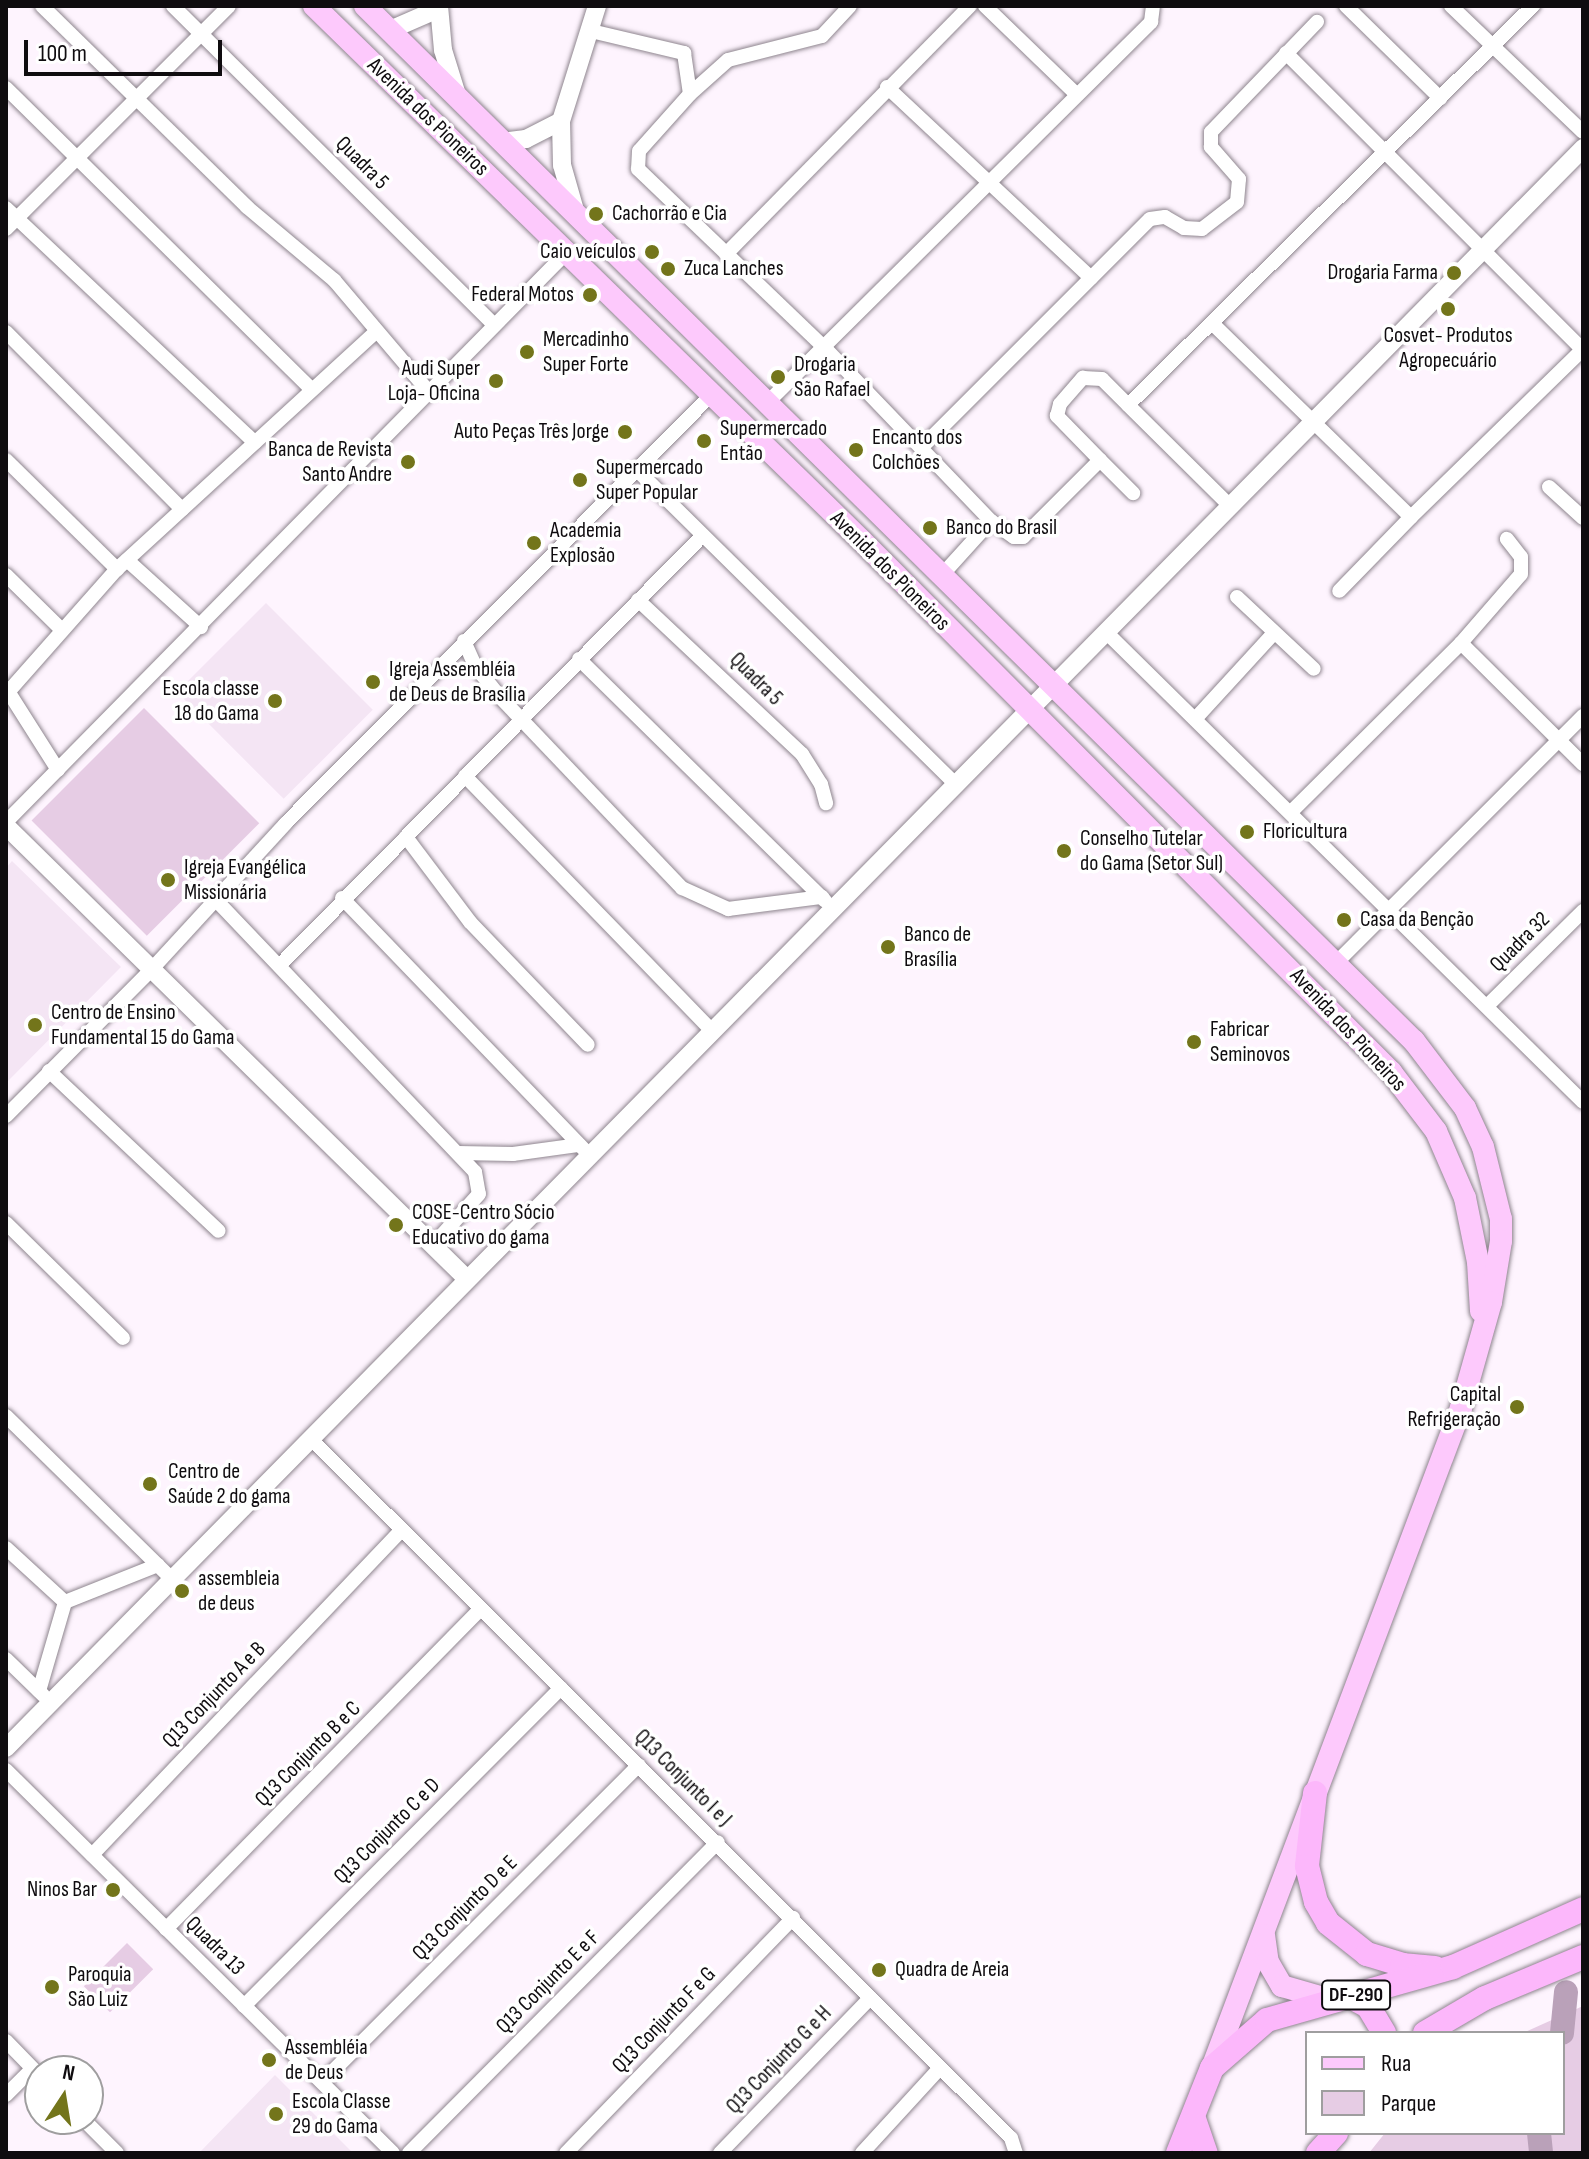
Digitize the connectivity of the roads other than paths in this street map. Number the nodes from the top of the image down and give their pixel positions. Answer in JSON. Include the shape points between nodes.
{"nodes":[{"id":1,"x":42,"y":6,"type":"edge"},
{"id":2,"x":173,"y":6,"type":"edge"},
{"id":3,"x":229,"y":6,"type":"edge"},
{"id":4,"x":314,"y":6,"type":"edge"},
{"id":5,"x":365,"y":6,"type":"edge"},
{"id":6,"x":597,"y":6,"type":"edge"},
{"id":7,"x":850,"y":6,"type":"edge"},
{"id":8,"x":970,"y":6,"type":"edge"},
{"id":9,"x":985,"y":6,"type":"edge"},
{"id":10,"x":1153,"y":6,"type":"edge"},
{"id":11,"x":1346,"y":6,"type":"edge"},
{"id":12,"x":1451,"y":6,"type":"edge"},
{"id":13,"x":1533,"y":6,"type":"edge"},
{"id":14,"x":439,"y":8,"type":"edge"},
{"id":15,"x":1317,"y":22,"type":"dead end"},
{"id":16,"x":390,"y":30,"type":"junction"},
{"id":17,"x":591,"y":31,"type":"junction"},
{"id":18,"x":202,"y":34,"type":"junction"},
{"id":19,"x":1493,"y":46,"type":"junction"},
{"id":20,"x":1286,"y":53,"type":"junction"},
{"id":21,"x":887,"y":87,"type":"junction"},
{"id":22,"x":6,"y":88,"type":"edge"},
{"id":23,"x":690,"y":94,"type":"junction"},
{"id":24,"x":1076,"y":94,"type":"junction"},
{"id":25,"x":136,"y":98,"type":"junction"},
{"id":26,"x":1440,"y":98,"type":"junction"},
{"id":27,"x":460,"y":102,"type":"junction"},
{"id":28,"x":561,"y":121,"type":"junction"},
{"id":29,"x":1583,"y":132,"type":"edge"},
{"id":30,"x":501,"y":142,"type":"junction"},
{"id":31,"x":1583,"y":148,"type":"edge"},
{"id":32,"x":1387,"y":152,"type":"junction"},
{"id":33,"x":77,"y":157,"type":"junction"},
{"id":34,"x":519,"y":159,"type":"junction"},
{"id":35,"x":487,"y":175,"type":"junction"},
{"id":36,"x":990,"y":180,"type":"junction"},
{"id":37,"x":577,"y":217,"type":"junction"},
{"id":38,"x":10,"y":218,"type":"edge"},
{"id":39,"x":1483,"y":251,"type":"junction"},
{"id":40,"x":566,"y":253,"type":"junction"},
{"id":41,"x":726,"y":254,"type":"junction"},
{"id":42,"x":1091,"y":278,"type":"junction"},
{"id":43,"x":493,"y":324,"type":"junction"},
{"id":44,"x":1214,"y":325,"type":"junction"},
{"id":45,"x":6,"y":332,"type":"edge"},
{"id":46,"x":376,"y":332,"type":"junction"},
{"id":47,"x":826,"y":349,"type":"junction"},
{"id":48,"x":1583,"y":350,"type":"edge"},
{"id":49,"x":311,"y":389,"type":"junction"},
{"id":50,"x":430,"y":393,"type":"junction"},
{"id":51,"x":712,"y":394,"type":"junction"},
{"id":52,"x":768,"y":402,"type":"junction"},
{"id":53,"x":1128,"y":405,"type":"junction"},
{"id":54,"x":1316,"y":420,"type":"junction"},
{"id":55,"x":255,"y":443,"type":"junction"},
{"id":56,"x":921,"y":448,"type":"junction"},
{"id":57,"x":6,"y":460,"type":"edge"},
{"id":58,"x":1100,"y":460,"type":"junction"},
{"id":59,"x":638,"y":471,"type":"junction"},
{"id":60,"x":1549,"y":487,"type":"dead end"},
{"id":61,"x":1133,"y":493,"type":"dead end"},
{"id":62,"x":865,"y":499,"type":"junction"},
{"id":63,"x":1231,"y":507,"type":"junction"},
{"id":64,"x":182,"y":509,"type":"junction"},
{"id":65,"x":882,"y":516,"type":"junction"},
{"id":66,"x":1411,"y":517,"type":"junction"},
{"id":67,"x":1583,"y":518,"type":"edge"},
{"id":68,"x":840,"y":520,"type":"junction"},
{"id":69,"x":991,"y":521,"type":"junction"},
{"id":70,"x":702,"y":536,"type":"junction"},
{"id":71,"x":1507,"y":539,"type":"dead end"},
{"id":72,"x":862,"y":541,"type":"junction"},
{"id":73,"x":122,"y":565,"type":"junction"},
{"id":74,"x":6,"y":575,"type":"edge"},
{"id":75,"x":942,"y":575,"type":"junction"},
{"id":76,"x":1339,"y":591,"type":"dead end"},
{"id":77,"x":1237,"y":597,"type":"dead end"},
{"id":78,"x":638,"y":600,"type":"junction"},
{"id":79,"x":201,"y":627,"type":"junction"},
{"id":80,"x":61,"y":629,"type":"junction"},
{"id":81,"x":1107,"y":633,"type":"junction"},
{"id":82,"x":1273,"y":634,"type":"junction"},
{"id":83,"x":464,"y":641,"type":"junction"},
{"id":84,"x":1461,"y":643,"type":"junction"},
{"id":85,"x":579,"y":659,"type":"junction"},
{"id":86,"x":1314,"y":669,"type":"dead end"},
{"id":87,"x":1054,"y":683,"type":"junction"},
{"id":88,"x":8,"y":690,"type":"edge"},
{"id":89,"x":1029,"y":710,"type":"junction"},
{"id":90,"x":1583,"y":716,"type":"edge"},
{"id":91,"x":1196,"y":718,"type":"junction"},
{"id":92,"x":520,"y":719,"type":"junction"},
{"id":93,"x":1559,"y":740,"type":"junction"},
{"id":94,"x":1583,"y":764,"type":"edge"},
{"id":95,"x":58,"y":770,"type":"junction"},
{"id":96,"x":465,"y":776,"type":"junction"},
{"id":97,"x":956,"y":785,"type":"junction"},
{"id":98,"x":826,"y":803,"type":"dead end"},
{"id":99,"x":1292,"y":811,"type":"junction"},
{"id":100,"x":6,"y":824,"type":"edge"},
{"id":101,"x":1202,"y":828,"type":"junction"},
{"id":102,"x":406,"y":837,"type":"junction"},
{"id":103,"x":1173,"y":853,"type":"junction"},
{"id":104,"x":342,"y":898,"type":"junction"},
{"id":105,"x":215,"y":899,"type":"junction"},
{"id":106,"x":828,"y":903,"type":"junction"},
{"id":107,"x":1390,"y":909,"type":"junction"},
{"id":108,"x":1583,"y":911,"type":"edge"},
{"id":109,"x":281,"y":964,"type":"junction"},
{"id":110,"x":1335,"y":964,"type":"junction"},
{"id":111,"x":150,"y":971,"type":"junction"},
{"id":112,"x":1488,"y":1005,"type":"junction"},
{"id":113,"x":713,"y":1032,"type":"junction"},
{"id":114,"x":588,"y":1045,"type":"dead end"},
{"id":115,"x":49,"y":1071,"type":"junction"},
{"id":116,"x":1583,"y":1102,"type":"edge"},
{"id":117,"x":1465,"y":1108,"type":"junction"},
{"id":118,"x":6,"y":1116,"type":"edge"},
{"id":119,"x":1436,"y":1131,"type":"junction"},
{"id":120,"x":585,"y":1150,"type":"junction"},
{"id":121,"x":458,"y":1153,"type":"junction"},
{"id":122,"x":6,"y":1223,"type":"edge"},
{"id":123,"x":219,"y":1231,"type":"dead end"},
{"id":124,"x":433,"y":1245,"type":"junction"},
{"id":125,"x":465,"y":1277,"type":"junction"},
{"id":126,"x":1481,"y":1329,"type":"junction"},
{"id":127,"x":123,"y":1338,"type":"dead end"},
{"id":128,"x":6,"y":1416,"type":"edge"},
{"id":129,"x":311,"y":1439,"type":"junction"},
{"id":130,"x":401,"y":1531,"type":"junction"},
{"id":131,"x":6,"y":1548,"type":"edge"},
{"id":132,"x":158,"y":1565,"type":"junction"},
{"id":133,"x":173,"y":1580,"type":"junction"},
{"id":134,"x":65,"y":1602,"type":"junction"},
{"id":135,"x":481,"y":1609,"type":"junction"},
{"id":136,"x":6,"y":1659,"type":"edge"},
{"id":137,"x":561,"y":1688,"type":"junction"},
{"id":138,"x":44,"y":1697,"type":"junction"},
{"id":139,"x":6,"y":1748,"type":"edge"},
{"id":140,"x":639,"y":1765,"type":"junction"},
{"id":141,"x":6,"y":1770,"type":"edge"},
{"id":142,"x":1315,"y":1793,"type":"junction"},
{"id":143,"x":718,"y":1842,"type":"junction"},
{"id":144,"x":92,"y":1855,"type":"junction"},
{"id":145,"x":1573,"y":1914,"type":"edge"},
{"id":146,"x":793,"y":1918,"type":"junction"},
{"id":147,"x":166,"y":1929,"type":"junction"},
{"id":148,"x":1263,"y":1931,"type":"junction"},
{"id":149,"x":1583,"y":1957,"type":"edge"},
{"id":150,"x":1453,"y":1967,"type":"junction"},
{"id":151,"x":870,"y":1998,"type":"junction"},
{"id":152,"x":1338,"y":1998,"type":"junction"},
{"id":153,"x":244,"y":2006,"type":"junction"},
{"id":154,"x":1383,"y":2031,"type":"edge"},
{"id":155,"x":1428,"y":2031,"type":"edge"},
{"id":156,"x":6,"y":2041,"type":"edge"},
{"id":157,"x":24,"y":2060,"type":"edge"},
{"id":158,"x":940,"y":2068,"type":"junction"},
{"id":159,"x":1212,"y":2068,"type":"junction"},
{"id":160,"x":24,"y":2081,"type":"edge"},
{"id":161,"x":322,"y":2082,"type":"junction"},
{"id":162,"x":6,"y":2095,"type":"edge"},
{"id":163,"x":1194,"y":2119,"type":"junction"},
{"id":164,"x":1334,"y":2135,"type":"edge"},
{"id":165,"x":393,"y":2153,"type":"edge"},
{"id":166,"x":409,"y":2153,"type":"edge"},
{"id":167,"x":566,"y":2153,"type":"edge"},
{"id":168,"x":720,"y":2153,"type":"edge"},
{"id":169,"x":862,"y":2153,"type":"edge"},
{"id":170,"x":1016,"y":2153,"type":"edge"},
{"id":171,"x":1178,"y":2153,"type":"edge"},
{"id":172,"x":1206,"y":2153,"type":"edge"},
{"id":173,"x":1318,"y":2153,"type":"edge"}],
"edges":[{"from":1,"to":25,"type":"street"},
{"from":2,"to":18,"type":"street","name":"Quadra 5"},
{"from":3,"to":18,"type":"street"},
{"from":4,"to":35,"type":"main road","name":"Avenida dos Pioneiros"},
{"from":5,"to":16,"type":"main road","name":"Avenida dos Pioneiros"},
{"from":6,"to":17,"type":"street"},
{"from":7,"to":23,"type":"street","via":[[822,36],[728,60]]},
{"from":8,"to":21,"type":"street"},
{"from":9,"to":24,"type":"street"},
{"from":10,"to":24,"type":"street","via":[[1151,22]]},
{"from":11,"to":26,"type":"street"},
{"from":12,"to":19,"type":"street"},
{"from":13,"to":19,"type":"street"},
{"from":14,"to":16,"type":"street"},
{"from":14,"to":27,"type":"street","via":[[443,50]]},
{"from":15,"to":20,"type":"street"},
{"from":16,"to":27,"type":"main road","name":"Avenida dos Pioneiros"},
{"from":17,"to":23,"type":"street","via":[[684,53]]},
{"from":17,"to":28,"type":"street"},
{"from":18,"to":25,"type":"street"},
{"from":18,"to":43,"type":"street","name":"Quadra 5"},
{"from":19,"to":26,"type":"street"},
{"from":19,"to":29,"type":"street"},
{"from":20,"to":32,"type":"street"},
{"from":20,"to":42,"type":"street","via":[[1211,132],[1211,147],[1239,179],[1237,202],[1202,229],[1184,228],[1165,217],[1150,219]]},
{"from":21,"to":36,"type":"street"},
{"from":21,"to":41,"type":"street"},
{"from":22,"to":33,"type":"street"},
{"from":23,"to":41,"type":"street","via":[[639,151],[636,164]]},
{"from":24,"to":36,"type":"street"},
{"from":25,"to":33,"type":"street"},
{"from":25,"to":46,"type":"street","via":[[247,207],[334,280]]},
{"from":26,"to":32,"type":"street"},
{"from":27,"to":30,"type":"main road","name":"Avenida dos Pioneiros"},
{"from":28,"to":30,"type":"street","via":[[526,139]]},
{"from":28,"to":37,"type":"street","via":[[562,165]]},
{"from":30,"to":34,"type":"main road","name":"Avenida dos Pioneiros"},
{"from":31,"to":39,"type":"street"},
{"from":32,"to":39,"type":"street"},
{"from":32,"to":44,"type":"street"},
{"from":33,"to":38,"type":"street"},
{"from":33,"to":49,"type":"street"},
{"from":34,"to":35,"type":"main road","via":[[513,174]]},
{"from":34,"to":37,"type":"main road","name":"Avenida dos Pioneiros"},
{"from":35,"to":40,"type":"main road","name":"Avenida dos Pioneiros"},
{"from":36,"to":42,"type":"street"},
{"from":36,"to":47,"type":"street"},
{"from":37,"to":52,"type":"main road","name":"Avenida dos Pioneiros"},
{"from":38,"to":55,"type":"street"},
{"from":39,"to":48,"type":"street"},
{"from":39,"to":54,"type":"street"},
{"from":40,"to":43,"type":"street"},
{"from":40,"to":51,"type":"main road","name":"Avenida dos Pioneiros"},
{"from":41,"to":47,"type":"street"},
{"from":42,"to":56,"type":"street"},
{"from":43,"to":50,"type":"street"},
{"from":44,"to":53,"type":"street"},
{"from":44,"to":54,"type":"street"},
{"from":45,"to":64,"type":"street"},
{"from":46,"to":49,"type":"street"},
{"from":46,"to":50,"type":"street"},
{"from":47,"to":52,"type":"street"},
{"from":47,"to":56,"type":"street"},
{"from":48,"to":66,"type":"street"},
{"from":49,"to":55,"type":"street"},
{"from":50,"to":79,"type":"street"},
{"from":51,"to":59,"type":"street"},
{"from":51,"to":68,"type":"main road","name":"Avenida dos Pioneiros"},
{"from":52,"to":62,"type":"main road","name":"Avenida dos Pioneiros"},
{"from":53,"to":58,"type":"street","via":[[1095,376],[1083,378],[1060,404],[1061,421]]},
{"from":53,"to":63,"type":"street"},
{"from":54,"to":63,"type":"street"},
{"from":54,"to":66,"type":"street"},
{"from":55,"to":64,"type":"street"},
{"from":56,"to":69,"type":"street"},
{"from":57,"to":73,"type":"street"},
{"from":58,"to":61,"type":"street"},
{"from":58,"to":69,"type":"street","via":[[1023,537]]},
{"from":59,"to":70,"type":"street"},
{"from":59,"to":83,"type":"street"},
{"from":60,"to":67,"type":"street"},
{"from":62,"to":65,"type":"main road","name":"Avenida dos Pioneiros"},
{"from":62,"to":68,"type":"main road"},
{"from":63,"to":81,"type":"street"},
{"from":64,"to":73,"type":"street"},
{"from":65,"to":72,"type":"main road","via":[[871,522]]},
{"from":65,"to":75,"type":"main road","name":"Avenida dos Pioneiros"},
{"from":66,"to":76,"type":"street"},
{"from":68,"to":72,"type":"main road","name":"Avenida dos Pioneiros"},
{"from":69,"to":75,"type":"street"},
{"from":70,"to":78,"type":"street"},
{"from":70,"to":97,"type":"street"},
{"from":71,"to":84,"type":"street","via":[[1524,567]]},
{"from":72,"to":89,"type":"main road","name":"Avenida dos Pioneiros"},
{"from":73,"to":79,"type":"street"},
{"from":73,"to":80,"type":"street"},
{"from":74,"to":80,"type":"street"},
{"from":75,"to":87,"type":"main road","name":"Avenida dos Pioneiros"},
{"from":77,"to":82,"type":"street"},
{"from":78,"to":85,"type":"street"},
{"from":78,"to":98,"type":"street","name":"Quadra 5","via":[[802,754]]},
{"from":79,"to":95,"type":"street"},
{"from":80,"to":88,"type":"street"},
{"from":81,"to":87,"type":"street"},
{"from":81,"to":91,"type":"street"},
{"from":82,"to":86,"type":"street"},
{"from":82,"to":91,"type":"street"},
{"from":83,"to":92,"type":"street","via":[[475,666]]},
{"from":83,"to":105,"type":"street"},
{"from":84,"to":93,"type":"street"},
{"from":84,"to":99,"type":"street"},
{"from":85,"to":92,"type":"street"},
{"from":85,"to":106,"type":"street"},
{"from":87,"to":89,"type":"street"},
{"from":87,"to":101,"type":"main road","name":"Avenida dos Pioneiros"},
{"from":88,"to":95,"type":"street"},
{"from":89,"to":97,"type":"street"},
{"from":89,"to":103,"type":"main road","name":"Avenida dos Pioneiros"},
{"from":90,"to":93,"type":"street"},
{"from":91,"to":99,"type":"street"},
{"from":92,"to":96,"type":"street"},
{"from":92,"to":106,"type":"street","via":[[599,805],[698,898],[728,909]]},
{"from":93,"to":94,"type":"street"},
{"from":93,"to":107,"type":"street"},
{"from":95,"to":100,"type":"street"},
{"from":96,"to":102,"type":"street"},
{"from":96,"to":113,"type":"street"},
{"from":97,"to":106,"type":"street"},
{"from":99,"to":107,"type":"street"},
{"from":100,"to":111,"type":"street"},
{"from":101,"to":103,"type":"main road","via":[[1196,843]]},
{"from":101,"to":110,"type":"main road","name":"Avenida dos Pioneiros"},
{"from":102,"to":104,"type":"street"},
{"from":102,"to":114,"type":"street","via":[[470,922]]},
{"from":103,"to":119,"type":"main road","name":"Avenida dos Pioneiros","via":[[1391,1072]]},
{"from":104,"to":109,"type":"street"},
{"from":104,"to":120,"type":"street"},
{"from":105,"to":109,"type":"street"},
{"from":105,"to":111,"type":"street"},
{"from":106,"to":113,"type":"street"},
{"from":107,"to":110,"type":"street"},
{"from":107,"to":112,"type":"street"},
{"from":108,"to":112,"type":"street","name":"Quadra 32"},
{"from":109,"to":121,"type":"street"},
{"from":110,"to":117,"type":"main road","name":"Avenida dos Pioneiros","via":[[1414,1041]]},
{"from":111,"to":115,"type":"street"},
{"from":111,"to":124,"type":"street"},
{"from":112,"to":116,"type":"street"},
{"from":113,"to":120,"type":"street"},
{"from":115,"to":118,"type":"street"},
{"from":115,"to":123,"type":"street"},
{"from":117,"to":119,"type":"main road","via":[[1456,1123]]},
{"from":117,"to":126,"type":"main road","name":"Avenida dos Pioneiros","via":[[1483,1147],[1501,1219],[1498,1272]]},
{"from":119,"to":126,"type":"main road","name":"Avenida dos Pioneiros","via":[[1465,1198],[1478,1262]]},
{"from":120,"to":121,"type":"street"},
{"from":120,"to":125,"type":"street"},
{"from":121,"to":124,"type":"street","via":[[475,1172],[479,1194]]},
{"from":122,"to":127,"type":"street"},
{"from":124,"to":125,"type":"street"},
{"from":125,"to":129,"type":"street"},
{"from":126,"to":142,"type":"main road","via":[[1461,1408]]},
{"from":128,"to":132,"type":"street"},
{"from":129,"to":130,"type":"street","name":"Q13 Conjunto I e J"},
{"from":129,"to":133,"type":"street"},
{"from":130,"to":135,"type":"street","name":"Q13 Conjunto I e J"},
{"from":130,"to":144,"type":"street","name":"Q13 Conjunto A e B"},
{"from":131,"to":134,"type":"street"},
{"from":132,"to":133,"type":"street"},
{"from":132,"to":134,"type":"street"},
{"from":133,"to":138,"type":"street"},
{"from":134,"to":138,"type":"street"},
{"from":135,"to":137,"type":"street","name":"Q13 Conjunto I e J"},
{"from":135,"to":147,"type":"street","name":"Q13 Conjunto B e C"},
{"from":136,"to":138,"type":"street"},
{"from":137,"to":140,"type":"street","name":"Q13 Conjunto I e J"},
{"from":137,"to":153,"type":"street","name":"Q13 Conjunto C e D"},
{"from":138,"to":139,"type":"street"},
{"from":140,"to":143,"type":"street","name":"Q13 Conjunto I e J"},
{"from":140,"to":161,"type":"street","name":"Q13 Conjunto D e E"},
{"from":141,"to":144,"type":"street","name":"Quadra 13"},
{"from":142,"to":148,"type":"main road"},
{"from":142,"to":150,"type":"highway","via":[[1307,1866],[1316,1902],[1328,1923],[1351,1946],[1383,1961]]},
{"from":143,"to":146,"type":"street","name":"Q13 Conjunto I e J"},
{"from":143,"to":166,"type":"street","name":"Q13 Conjunto E e F"},
{"from":144,"to":147,"type":"street","name":"Quadra 13"},
{"from":145,"to":150,"type":"highway","number":"DF-290"},
{"from":146,"to":151,"type":"street","name":"Q13 Conjunto I e J"},
{"from":146,"to":167,"type":"street","name":"Q13 Conjunto F e G"},
{"from":147,"to":153,"type":"street","name":"Quadra 13"},
{"from":148,"to":152,"type":"main road","via":[[1268,1962],[1282,1986]]},
{"from":148,"to":159,"type":"main road"},
{"from":149,"to":155,"type":"highway","via":[[1485,1998]]},
{"from":150,"to":152,"type":"highway","number":"DF-290"},
{"from":151,"to":158,"type":"street","name":"Q13 Conjunto I e J"},
{"from":151,"to":168,"type":"street","name":"Q13 Conjunto G e H"},
{"from":152,"to":154,"type":"highway","via":[[1368,2006]]},
{"from":152,"to":159,"type":"highway","number":"DF-290","via":[[1267,2020]]},
{"from":153,"to":161,"type":"street","name":"Quadra 13"},
{"from":156,"to":157,"type":"street"},
{"from":158,"to":169,"type":"street"},
{"from":158,"to":170,"type":"street","name":"Q13 Conjunto I e J","via":[[1011,2138]]},
{"from":159,"to":163,"type":"highway","number":"DF-290"},
{"from":160,"to":162,"type":"street"},
{"from":161,"to":165,"type":"street","name":"Quadra 13"},
{"from":163,"to":171,"type":"highway","number":"DF-290"},
{"from":163,"to":172,"type":"highway"},
{"from":164,"to":173,"type":"highway"}]}
